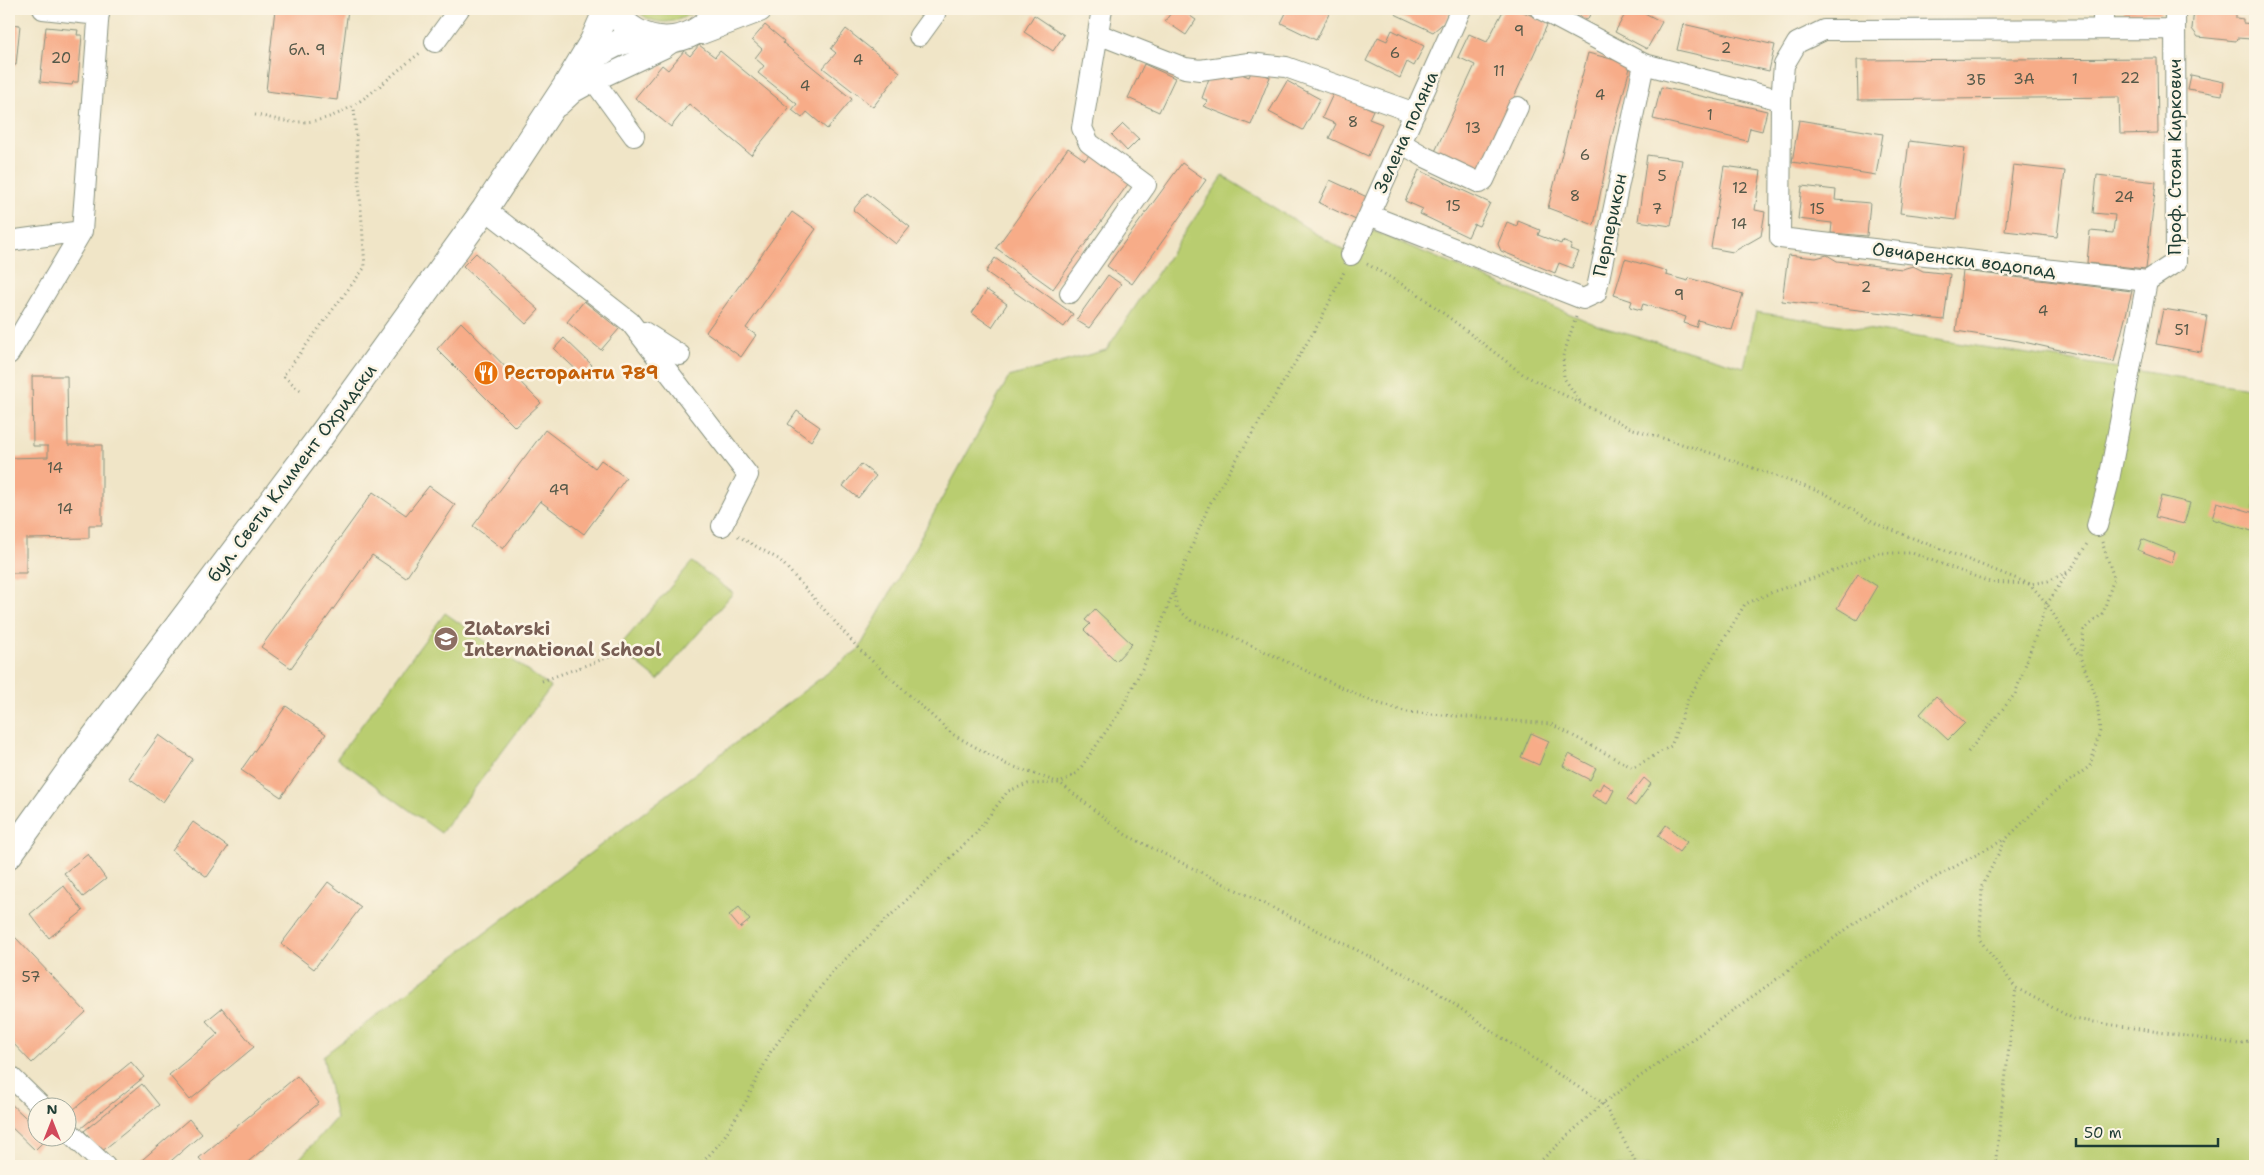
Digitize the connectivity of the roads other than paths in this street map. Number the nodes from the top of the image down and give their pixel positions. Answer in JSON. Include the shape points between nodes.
{"nodes":[{"id":1,"x":44,"y":9,"type":"edge"},
{"id":2,"x":459,"y":9,"type":"edge"},
{"id":3,"x":607,"y":9,"type":"edge"},
{"id":4,"x":613,"y":9,"type":"edge"},
{"id":5,"x":718,"y":9,"type":"edge"},
{"id":6,"x":759,"y":9,"type":"edge"},
{"id":7,"x":933,"y":9,"type":"edge"},
{"id":8,"x":1102,"y":9,"type":"edge"},
{"id":9,"x":1461,"y":9,"type":"edge"},
{"id":10,"x":1540,"y":9,"type":"edge"},
{"id":11,"x":2103,"y":9,"type":"edge"},
{"id":12,"x":2175,"y":9,"type":"edge"},
{"id":13,"x":99,"y":12,"type":"edge"},
{"id":14,"x":2175,"y":29,"type":"junction"},
{"id":15,"x":2103,"y":30,"type":"junction"},
{"id":16,"x":1098,"y":34,"type":"junction"},
{"id":17,"x":686,"y":36,"type":"junction"},
{"id":18,"x":919,"y":36,"type":"dead end"},
{"id":19,"x":651,"y":39,"type":"junction"},
{"id":20,"x":435,"y":42,"type":"road end"},
{"id":21,"x":1644,"y":64,"type":"junction"},
{"id":22,"x":594,"y":81,"type":"junction"},
{"id":23,"x":566,"y":86,"type":"junction"},
{"id":24,"x":1781,"y":100,"type":"junction"},
{"id":25,"x":1518,"y":107,"type":"dead end"},
{"id":26,"x":1415,"y":113,"type":"junction"},
{"id":27,"x":541,"y":123,"type":"junction"},
{"id":28,"x":634,"y":136,"type":"dead end"},
{"id":29,"x":1401,"y":143,"type":"junction"},
{"id":30,"x":485,"y":209,"type":"junction"},
{"id":31,"x":1369,"y":215,"type":"junction"},
{"id":32,"x":82,"y":231,"type":"junction"},
{"id":33,"x":9,"y":240,"type":"edge"},
{"id":34,"x":1351,"y":255,"type":"road end"},
{"id":35,"x":2147,"y":282,"type":"junction"},
{"id":36,"x":1070,"y":293,"type":"dead end"},
{"id":37,"x":630,"y":322,"type":"junction"},
{"id":38,"x":9,"y":354,"type":"edge"},
{"id":39,"x":680,"y":355,"type":"dead end"},
{"id":40,"x":722,"y":526,"type":"road end"},
{"id":41,"x":2097,"y":526,"type":"road end"},
{"id":42,"x":9,"y":855,"type":"edge"},
{"id":43,"x":9,"y":1075,"type":"edge"},
{"id":44,"x":33,"y":1098,"type":"edge"},
{"id":45,"x":78,"y":1140,"type":"edge"},
{"id":46,"x":105,"y":1166,"type":"edge"}],
"edges":[{"from":1,"to":13,"type":"street"},
{"from":2,"to":20,"type":"street"},
{"from":3,"to":23,"type":"main road","name":"бул. Свети Климент Охридски","via":[[593,41]]},
{"from":4,"to":19,"type":"main road","via":[[629,28]]},
{"from":5,"to":17,"type":"main road","via":[[706,25]]},
{"from":6,"to":17,"type":"main road"},
{"from":7,"to":18,"type":"street","via":[[935,14]]},
{"from":8,"to":16,"type":"street"},
{"from":9,"to":26,"type":"street","name":"Зелена поляна"},
{"from":10,"to":21,"type":"street"},
{"from":11,"to":15,"type":"street"},
{"from":12,"to":14,"type":"street","name":"Проф. Стоян Киркович"},
{"from":13,"to":32,"type":"street"},
{"from":14,"to":15,"type":"street"},
{"from":14,"to":35,"type":"street","name":"Проф. Стоян Киркович","via":[[2176,262]]},
{"from":15,"to":24,"type":"street","via":[[1824,30],[1797,43],[1784,65]]},
{"from":16,"to":26,"type":"street","via":[[1185,68],[1200,70],[1249,63],[1286,67]]},
{"from":16,"to":36,"type":"street","via":[[1082,128],[1089,143],[1146,184]]},
{"from":17,"to":19,"type":"main road","name":"бул. Свети Климент Охридски"},
{"from":17,"to":22,"type":"street"},
{"from":19,"to":23,"type":"main road","name":"бул. Свети Климент Охридски","via":[[636,38],[612,44],[597,54]]},
{"from":21,"to":24,"type":"street"},
{"from":21,"to":31,"type":"street","name":"Перперикон","via":[[1596,293],[1583,299]]},
{"from":22,"to":27,"type":"street","via":[[574,92]]},
{"from":22,"to":28,"type":"street"},
{"from":23,"to":27,"type":"main road","name":"бул. Свети Климент Охридски"},
{"from":24,"to":35,"type":"street","name":"Овчаренски водопад","via":[[1780,238]]},
{"from":25,"to":29,"type":"street","via":[[1480,183]]},
{"from":26,"to":29,"type":"street","name":"Зелена поляна"},
{"from":27,"to":30,"type":"main road","name":"бул. Свети Климент Охридски"},
{"from":29,"to":31,"type":"street","name":"Зелена поляна"},
{"from":30,"to":37,"type":"street"},
{"from":30,"to":42,"type":"main road","name":"бул. Свети Климент Охридски"},
{"from":31,"to":34,"type":"street","name":"Зелена поляна"},
{"from":32,"to":33,"type":"street"},
{"from":32,"to":38,"type":"street"},
{"from":35,"to":41,"type":"street","via":[[2108,485]]},
{"from":37,"to":39,"type":"street"},
{"from":37,"to":40,"type":"street","via":[[748,475]]},
{"from":43,"to":44,"type":"street"},
{"from":45,"to":46,"type":"street"}]}
